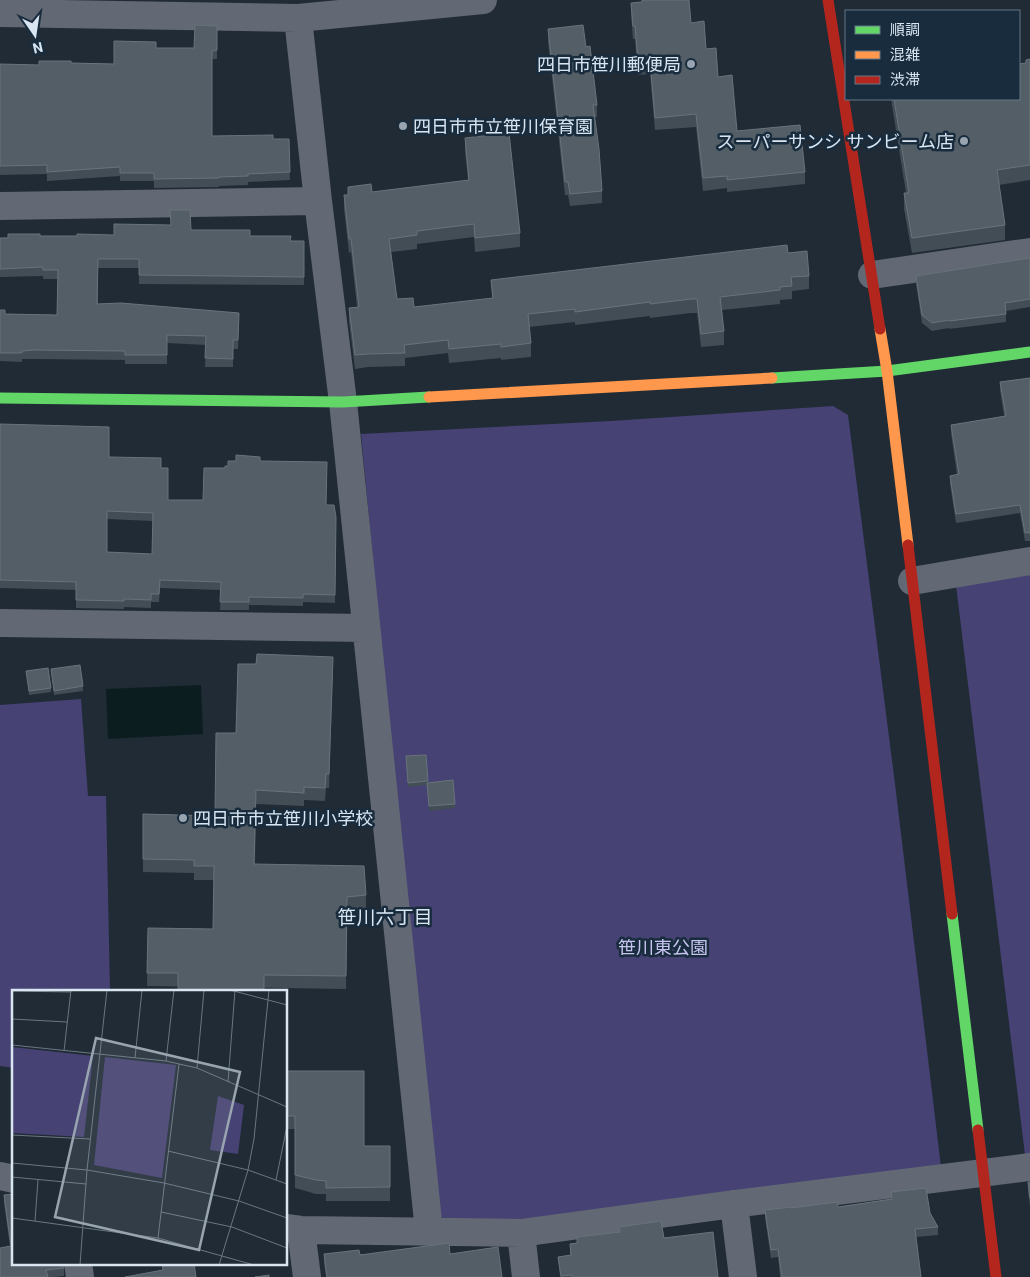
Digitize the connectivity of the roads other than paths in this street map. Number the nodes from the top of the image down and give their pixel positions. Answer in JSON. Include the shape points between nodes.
{"nodes":[{"id":1,"x":483,"y":0,"type":"edge"},
{"id":2,"x":828,"y":0,"type":"edge"},
{"id":3,"x":0,"y":13,"type":"edge"},
{"id":4,"x":298,"y":18,"type":"junction"},
{"id":5,"x":318,"y":200,"type":"junction"},
{"id":6,"x":0,"y":206,"type":"edge"},
{"id":7,"x":1030,"y":252,"type":"edge"},
{"id":8,"x":872,"y":275,"type":"junction"},
{"id":9,"x":1030,"y":352,"type":"edge"},
{"id":10,"x":888,"y":371,"type":"junction"},
{"id":11,"x":0,"y":398,"type":"edge"},
{"id":12,"x":343,"y":402,"type":"junction"},
{"id":13,"x":1030,"y":561,"type":"edge"},
{"id":14,"x":912,"y":581,"type":"junction"},
{"id":15,"x":0,"y":623,"type":"edge"},
{"id":16,"x":366,"y":628,"type":"junction"},
{"id":17,"x":1030,"y":1167,"type":"edge"},
{"id":18,"x":984,"y":1173,"type":"junction"},
{"id":19,"x":734,"y":1204,"type":"junction"},
{"id":20,"x":294,"y":1229,"type":"edge"},
{"id":21,"x":429,"y":1231,"type":"junction"},
{"id":22,"x":521,"y":1233,"type":"junction"},
{"id":23,"x":78,"y":1264,"type":"edge"},
{"id":24,"x":80,"y":1277,"type":"edge"},
{"id":25,"x":307,"y":1277,"type":"edge"},
{"id":26,"x":526,"y":1277,"type":"edge"},
{"id":27,"x":743,"y":1277,"type":"edge"},
{"id":28,"x":996,"y":1277,"type":"edge"}],
"edges":[{"from":1,"to":4,"type":"street"},
{"from":2,"to":8,"type":"street"},
{"from":3,"to":4,"type":"street"},
{"from":4,"to":5,"type":"street"},
{"from":5,"to":6,"type":"street"},
{"from":5,"to":12,"type":"street"},
{"from":7,"to":8,"type":"street"},
{"from":8,"to":10,"type":"street"},
{"from":9,"to":10,"type":"street"},
{"from":10,"to":12,"type":"street"},
{"from":10,"to":14,"type":"street"},
{"from":11,"to":12,"type":"street"},
{"from":12,"to":16,"type":"street"},
{"from":13,"to":14,"type":"street"},
{"from":14,"to":18,"type":"street"},
{"from":15,"to":16,"type":"street"},
{"from":16,"to":21,"type":"street"},
{"from":17,"to":18,"type":"street"},
{"from":18,"to":19,"type":"street"},
{"from":18,"to":28,"type":"street"},
{"from":19,"to":22,"type":"street"},
{"from":19,"to":27,"type":"street"},
{"from":20,"to":21,"type":"street"},
{"from":20,"to":25,"type":"street"},
{"from":21,"to":22,"type":"street"},
{"from":22,"to":26,"type":"street"},
{"from":23,"to":24,"type":"street"}]}
